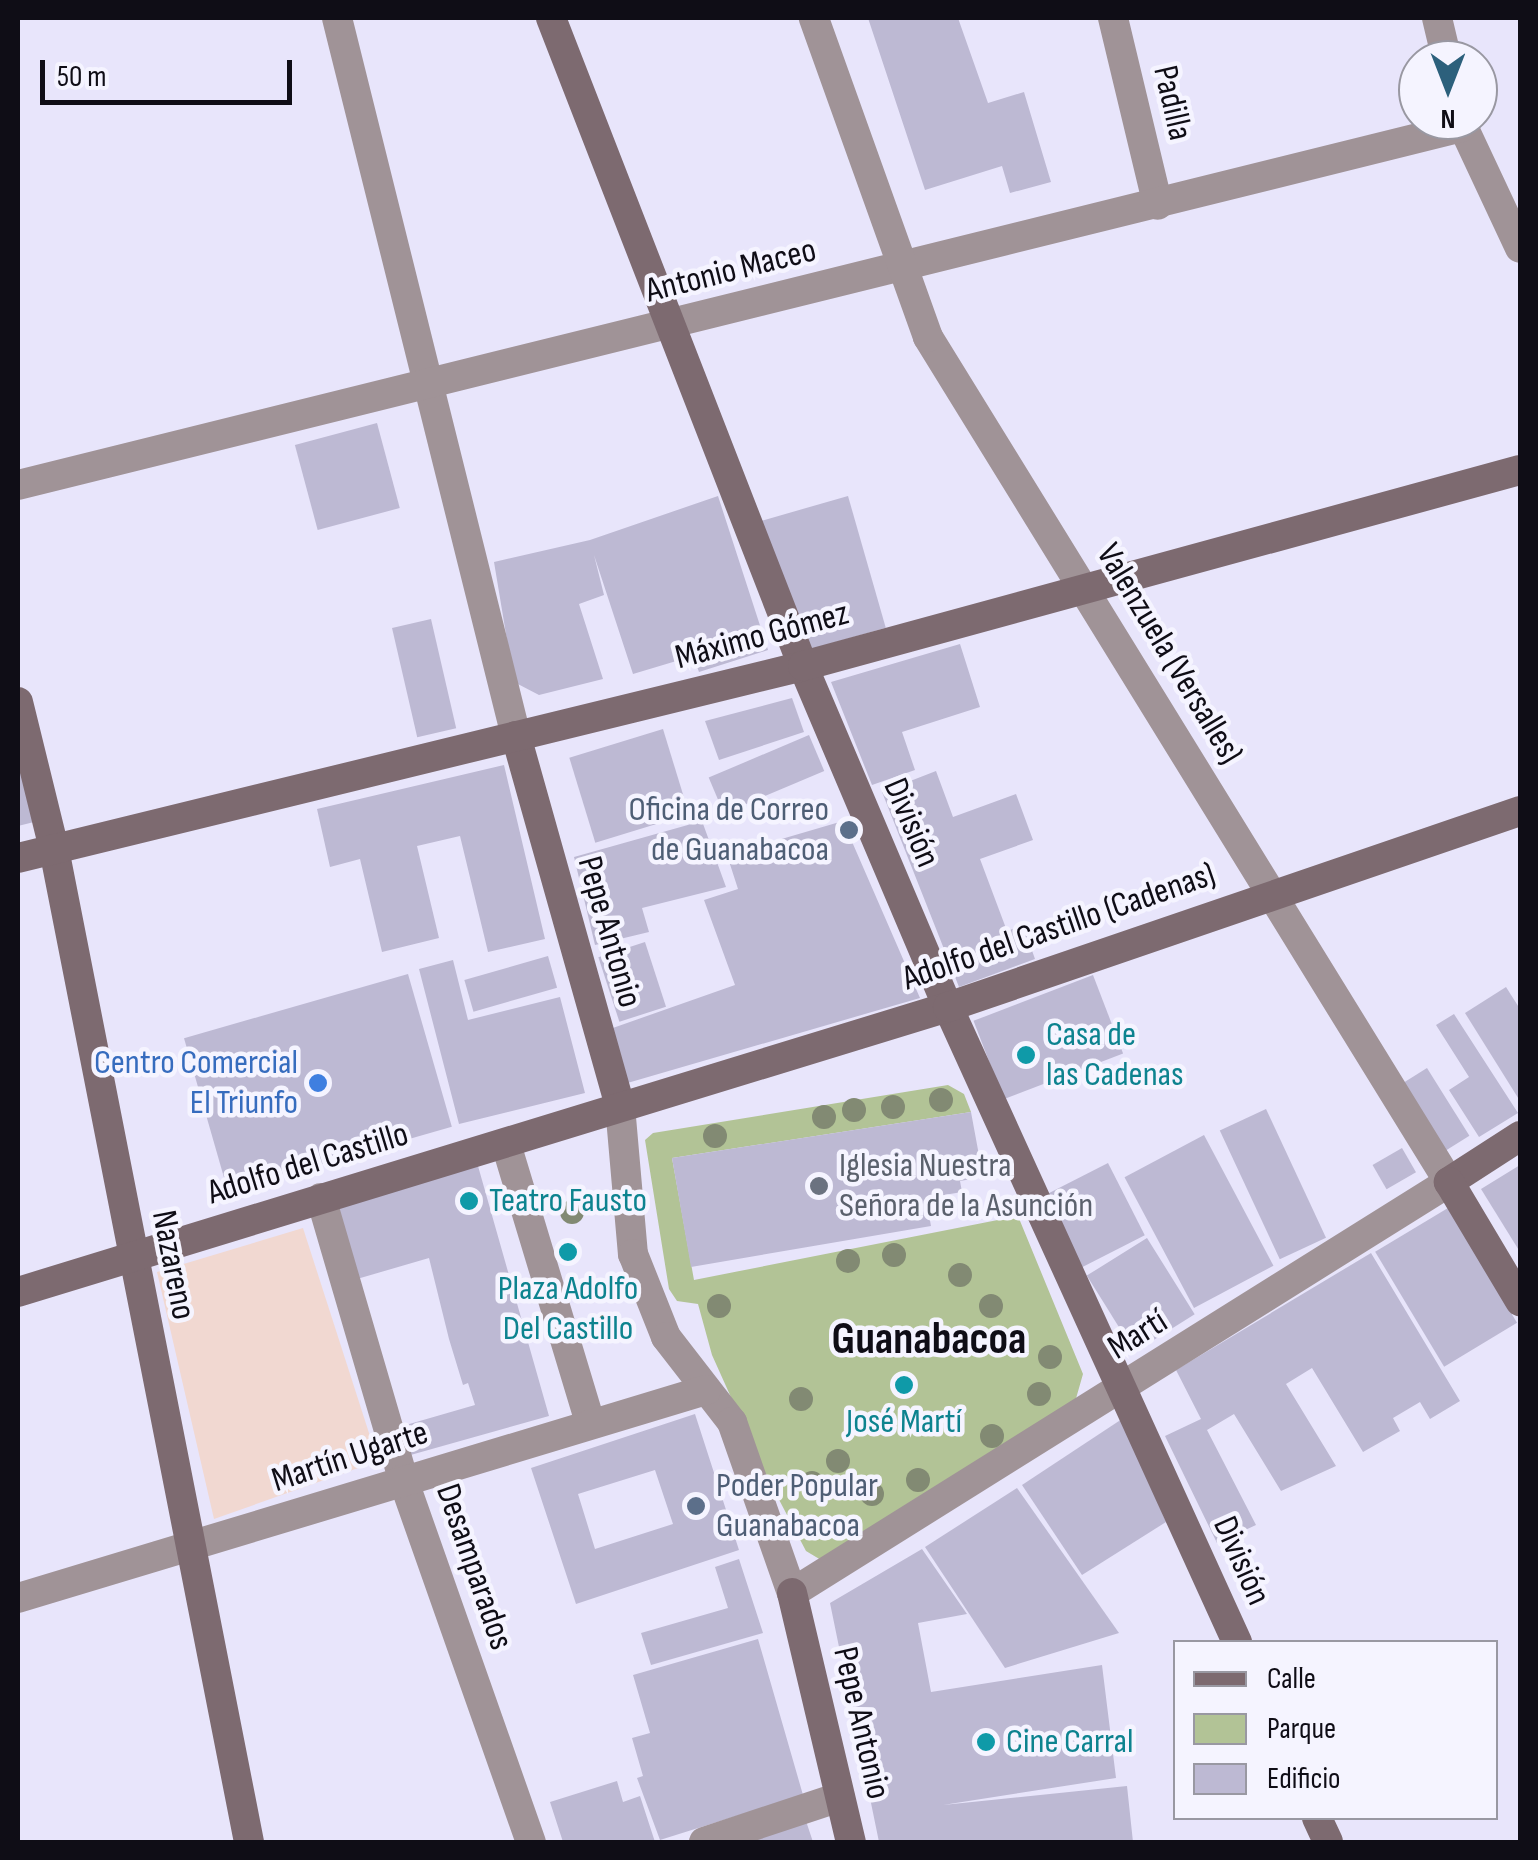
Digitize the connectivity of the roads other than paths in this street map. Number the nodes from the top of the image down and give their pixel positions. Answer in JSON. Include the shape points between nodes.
{"nodes":[{"id":1,"x":338,"y":18,"type":"edge"},
{"id":2,"x":551,"y":18,"type":"edge"},
{"id":3,"x":814,"y":18,"type":"edge"},
{"id":4,"x":1113,"y":18,"type":"edge"},
{"id":5,"x":1398,"y":140,"type":"edge"},
{"id":6,"x":1469,"y":140,"type":"edge"},
{"id":7,"x":1158,"y":205,"type":"junction"},
{"id":8,"x":1520,"y":248,"type":"edge"},
{"id":9,"x":898,"y":269,"type":"junction"},
{"id":10,"x":672,"y":324,"type":"junction"},
{"id":11,"x":426,"y":385,"type":"junction"},
{"id":12,"x":1520,"y":470,"type":"edge"},
{"id":13,"x":18,"y":485,"type":"edge"},
{"id":14,"x":1085,"y":585,"type":"junction"},
{"id":15,"x":803,"y":666,"type":"junction"},
{"id":16,"x":18,"y":702,"type":"edge"},
{"id":17,"x":516,"y":736,"type":"junction"},
{"id":18,"x":1520,"y":810,"type":"edge"},
{"id":19,"x":54,"y":849,"type":"junction"},
{"id":20,"x":18,"y":858,"type":"edge"},
{"id":21,"x":1268,"y":896,"type":"junction"},
{"id":22,"x":948,"y":1007,"type":"junction"},
{"id":23,"x":620,"y":1106,"type":"junction"},
{"id":24,"x":1520,"y":1136,"type":"edge"},
{"id":25,"x":506,"y":1144,"type":"junction"},
{"id":26,"x":1449,"y":1182,"type":"junction"},
{"id":27,"x":320,"y":1198,"type":"junction"},
{"id":28,"x":133,"y":1256,"type":"junction"},
{"id":29,"x":18,"y":1292,"type":"edge"},
{"id":30,"x":1520,"y":1301,"type":"edge"},
{"id":31,"x":706,"y":1390,"type":"junction"},
{"id":32,"x":1122,"y":1390,"type":"junction"},
{"id":33,"x":590,"y":1423,"type":"junction"},
{"id":34,"x":404,"y":1479,"type":"junction"},
{"id":35,"x":188,"y":1548,"type":"junction"},
{"id":36,"x":792,"y":1593,"type":"junction"},
{"id":37,"x":18,"y":1598,"type":"edge"},
{"id":38,"x":1236,"y":1640,"type":"edge"},
{"id":39,"x":840,"y":1796,"type":"junction"},
{"id":40,"x":250,"y":1842,"type":"edge"},
{"id":41,"x":531,"y":1842,"type":"edge"},
{"id":42,"x":704,"y":1842,"type":"edge"},
{"id":43,"x":851,"y":1842,"type":"edge"}],
"edges":[{"from":1,"to":11,"type":"street","name":"Pepe Antonio"},
{"from":2,"to":10,"type":"street","name":"División"},
{"from":3,"to":9,"type":"street","name":"Valenzuela (Versalles)"},
{"from":4,"to":7,"type":"street","name":"Padilla"},
{"from":5,"to":7,"type":"street","name":"Antonio Maceo"},
{"from":6,"to":8,"type":"street"},
{"from":7,"to":9,"type":"street","name":"Antonio Maceo"},
{"from":9,"to":10,"type":"street","name":"Antonio Maceo"},
{"from":9,"to":14,"type":"street","name":"Valenzuela (Versalles)","via":[[928,337]]},
{"from":10,"to":11,"type":"street","name":"Antonio Maceo"},
{"from":10,"to":15,"type":"street","name":"División"},
{"from":11,"to":13,"type":"street","name":"Antonio Maceo"},
{"from":11,"to":17,"type":"street","name":"Pepe Antonio"},
{"from":12,"to":14,"type":"street","name":"Máximo Gómez"},
{"from":14,"to":15,"type":"street","name":"Máximo Gómez"},
{"from":14,"to":21,"type":"street","name":"Valenzuela (Versalles)"},
{"from":15,"to":17,"type":"street","name":"Máximo Gómez"},
{"from":15,"to":22,"type":"street","name":"División"},
{"from":16,"to":19,"type":"street","name":"Nazareno"},
{"from":17,"to":19,"type":"street","name":"Máximo Gómez"},
{"from":17,"to":23,"type":"street","name":"Pepe Antonio"},
{"from":18,"to":21,"type":"street","name":"Adolfo del Castillo (Cadenas)"},
{"from":19,"to":20,"type":"street","name":"Máximo Gómez"},
{"from":19,"to":28,"type":"street","name":"Nazareno"},
{"from":21,"to":22,"type":"street","name":"Adolfo del Castillo (Cadenas)"},
{"from":21,"to":26,"type":"street","name":"Valenzuela (Versalles)"},
{"from":22,"to":23,"type":"street","name":"Adolfo del Castillo (Cadenas)"},
{"from":22,"to":32,"type":"street","name":"División"},
{"from":23,"to":25,"type":"street","name":"Adolfo del Castillo"},
{"from":23,"to":31,"type":"street","name":"Pepe Antonio","via":[[633,1254],[666,1337]]},
{"from":24,"to":26,"type":"street","name":"Martí"},
{"from":25,"to":27,"type":"street","name":"Adolfo del Castillo"},
{"from":25,"to":33,"type":"street"},
{"from":26,"to":30,"type":"street","name":"Valenzuela (Versalles)"},
{"from":26,"to":32,"type":"street","name":"Martí"},
{"from":27,"to":28,"type":"street","name":"Adolfo del Castillo"},
{"from":27,"to":34,"type":"street","name":"Desamparados"},
{"from":28,"to":29,"type":"street","name":"Adolfo del Castillo"},
{"from":28,"to":35,"type":"street","name":"Nazareno"},
{"from":31,"to":33,"type":"street","name":"Martín Ugarte"},
{"from":31,"to":36,"type":"street","name":"Pepe Antonio","via":[[732,1422]]},
{"from":32,"to":36,"type":"street","name":"Martí"},
{"from":32,"to":38,"type":"street","name":"División"},
{"from":33,"to":34,"type":"street","name":"Martín Ugarte"},
{"from":34,"to":35,"type":"street","name":"Martín Ugarte"},
{"from":34,"to":41,"type":"street","name":"Desamparados"},
{"from":35,"to":37,"type":"street","name":"Martín Ugarte"},
{"from":35,"to":40,"type":"street","name":"Nazareno"},
{"from":36,"to":39,"type":"street","name":"Pepe Antonio"},
{"from":39,"to":42,"type":"street"},
{"from":39,"to":43,"type":"street","name":"Pepe Antonio"}]}
